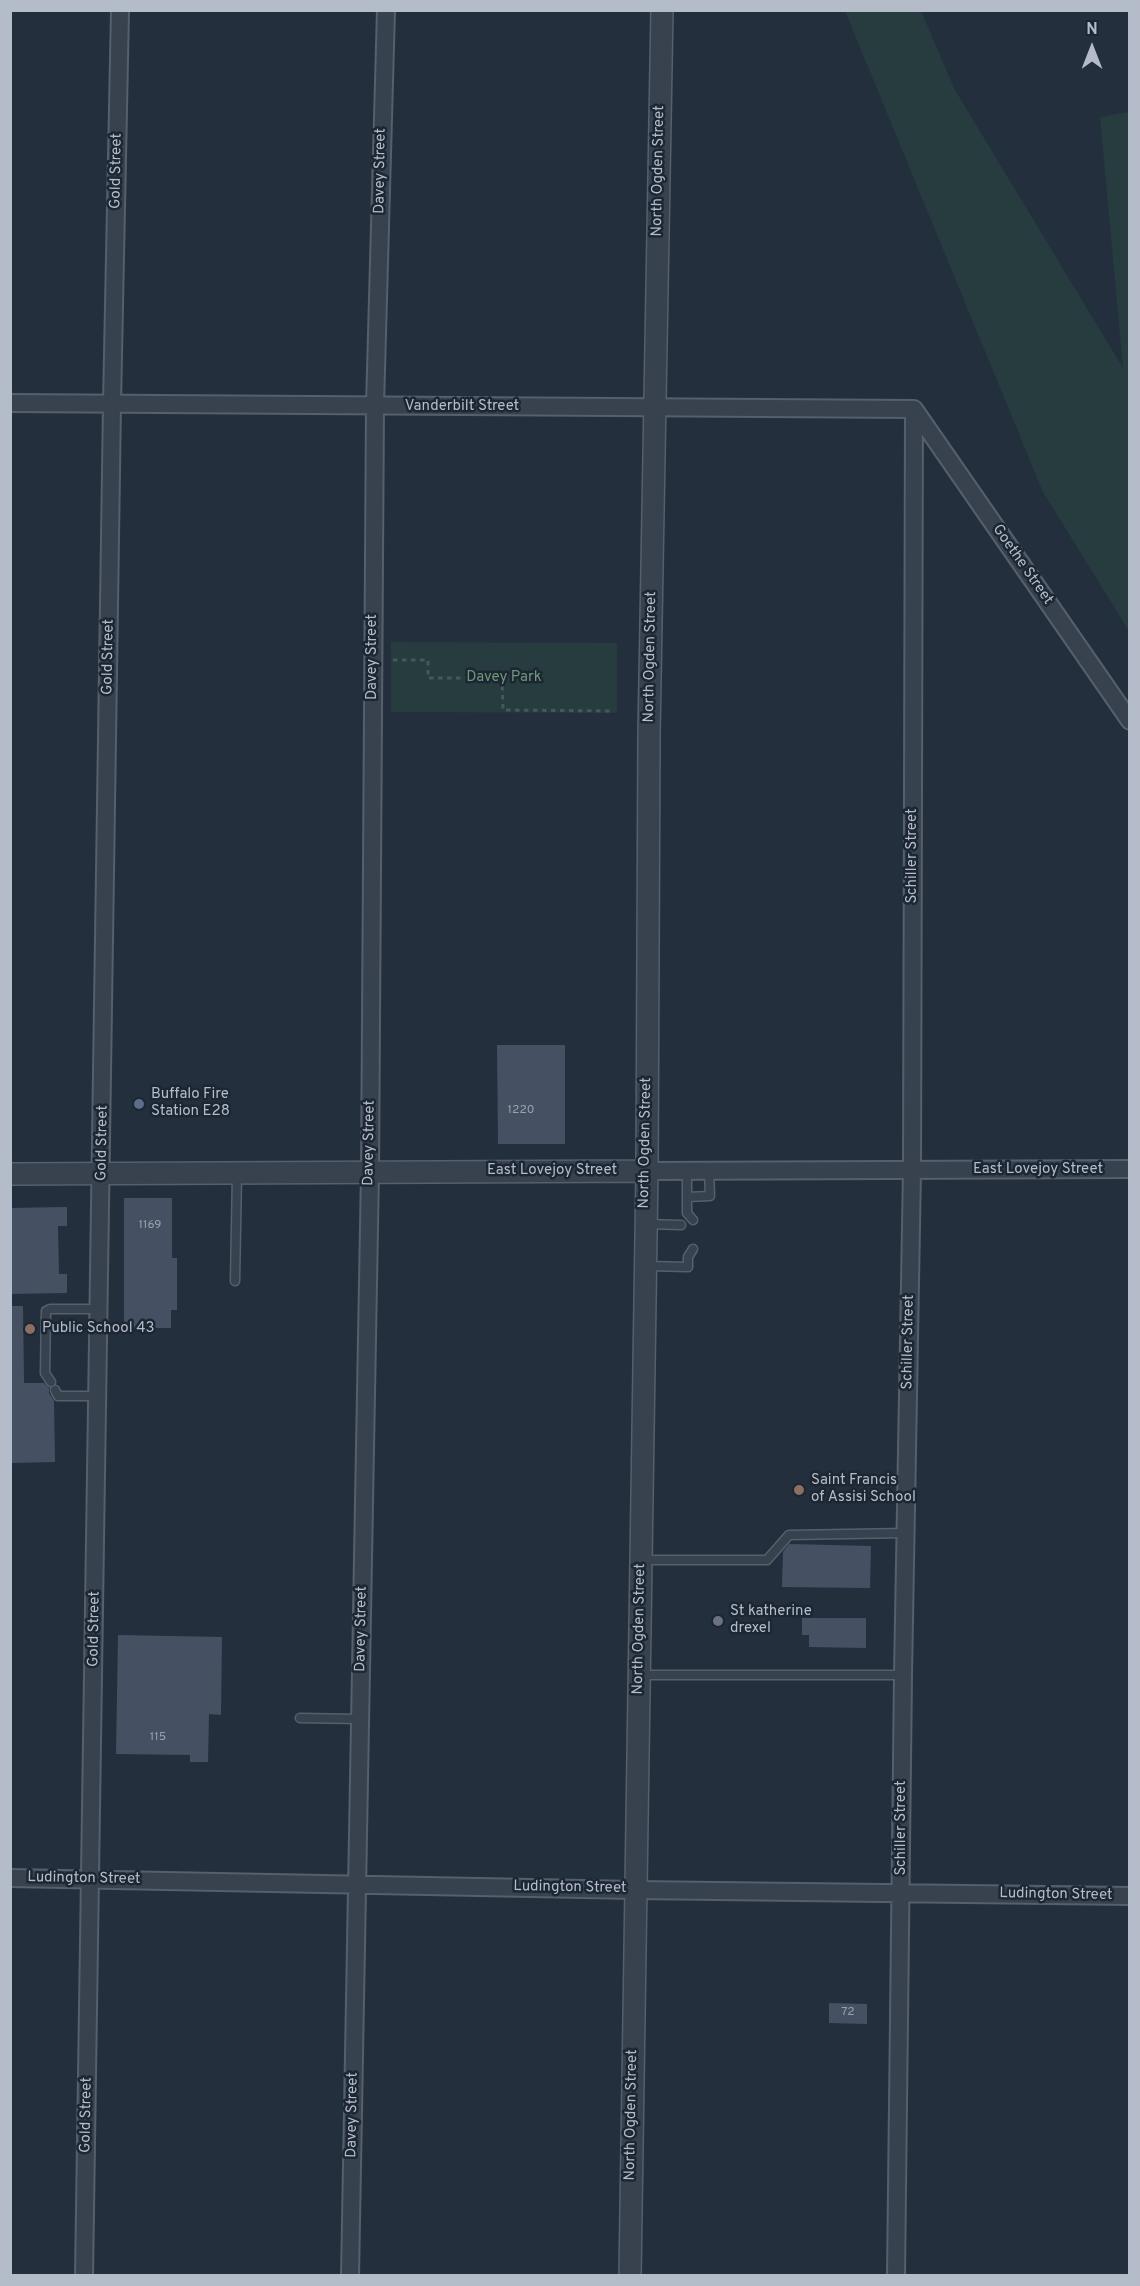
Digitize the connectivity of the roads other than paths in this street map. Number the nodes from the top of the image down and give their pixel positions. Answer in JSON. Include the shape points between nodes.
{"nodes":[{"id":1,"x":120,"y":10,"type":"edge"},
{"id":2,"x":386,"y":10,"type":"edge"},
{"id":3,"x":662,"y":10,"type":"edge"},
{"id":4,"x":10,"y":403,"type":"edge"},
{"id":5,"x":112,"y":404,"type":"junction"},
{"id":6,"x":375,"y":406,"type":"junction"},
{"id":7,"x":655,"y":407,"type":"junction"},
{"id":8,"x":914,"y":409,"type":"junction"},
{"id":9,"x":1130,"y":721,"type":"edge"},
{"id":10,"x":1130,"y":1169,"type":"edge"},
{"id":11,"x":646,"y":1170,"type":"junction"},
{"id":12,"x":687,"y":1170,"type":"junction"},
{"id":13,"x":709,"y":1170,"type":"junction"},
{"id":14,"x":912,"y":1170,"type":"junction"},
{"id":15,"x":370,"y":1172,"type":"junction"},
{"id":16,"x":237,"y":1173,"type":"junction"},
{"id":17,"x":10,"y":1174,"type":"edge"},
{"id":18,"x":102,"y":1174,"type":"junction"},
{"id":19,"x":687,"y":1197,"type":"junction"},
{"id":20,"x":645,"y":1224,"type":"junction"},
{"id":21,"x":683,"y":1249,"type":"dead end"},
{"id":22,"x":693,"y":1249,"type":"dead end"},
{"id":23,"x":688,"y":1257,"type":"junction"},
{"id":24,"x":644,"y":1266,"type":"junction"},
{"id":25,"x":235,"y":1281,"type":"dead end"},
{"id":26,"x":100,"y":1309,"type":"junction"},
{"id":27,"x":98,"y":1396,"type":"junction"},
{"id":28,"x":906,"y":1533,"type":"junction"},
{"id":29,"x":641,"y":1560,"type":"junction"},
{"id":30,"x":640,"y":1675,"type":"junction"},
{"id":31,"x":903,"y":1675,"type":"junction"},
{"id":32,"x":300,"y":1718,"type":"dead end"},
{"id":33,"x":360,"y":1719,"type":"junction"},
{"id":34,"x":10,"y":1878,"type":"edge"},
{"id":35,"x":90,"y":1879,"type":"junction"},
{"id":36,"x":358,"y":1883,"type":"junction"},
{"id":37,"x":635,"y":1890,"type":"junction"},
{"id":38,"x":901,"y":1892,"type":"junction"},
{"id":39,"x":1130,"y":1896,"type":"edge"},
{"id":40,"x":631,"y":2224,"type":"junction"},
{"id":41,"x":84,"y":2276,"type":"edge"},
{"id":42,"x":350,"y":2276,"type":"edge"},
{"id":43,"x":630,"y":2276,"type":"edge"},
{"id":44,"x":644,"y":2276,"type":"edge"},
{"id":45,"x":896,"y":2276,"type":"edge"}],
"edges":[{"from":1,"to":5,"type":"street","name":"Gold Street"},
{"from":2,"to":6,"type":"street","name":"Davey Street"},
{"from":3,"to":7,"type":"street","name":"North Ogden Street"},
{"from":4,"to":5,"type":"street","name":"Vanderbilt Street"},
{"from":5,"to":6,"type":"street","name":"Vanderbilt Street"},
{"from":5,"to":18,"type":"street","name":"Gold Street"},
{"from":6,"to":7,"type":"street","name":"Vanderbilt Street"},
{"from":6,"to":15,"type":"street","name":"Davey Street"},
{"from":7,"to":8,"type":"street","name":"Vanderbilt Street"},
{"from":7,"to":11,"type":"street","name":"North Ogden Street"},
{"from":8,"to":9,"type":"street","name":"Goethe Street"},
{"from":8,"to":14,"type":"street","name":"Schiller Street"},
{"from":10,"to":14,"type":"street","name":"East Lovejoy Street"},
{"from":11,"to":12,"type":"street","name":"East Lovejoy Street"},
{"from":11,"to":15,"type":"street","name":"East Lovejoy Street"},
{"from":11,"to":20,"type":"street","name":"North Ogden Street"},
{"from":12,"to":13,"type":"street","name":"East Lovejoy Street"},
{"from":12,"to":19,"type":"lane"},
{"from":13,"to":14,"type":"street","name":"East Lovejoy Street"},
{"from":13,"to":19,"type":"lane","via":[[710,1196]]},
{"from":14,"to":28,"type":"street","name":"Schiller Street"},
{"from":15,"to":16,"type":"street","name":"East Lovejoy Street"},
{"from":15,"to":33,"type":"street","name":"Davey Street"},
{"from":16,"to":18,"type":"street","name":"East Lovejoy Street"},
{"from":16,"to":25,"type":"lane"},
{"from":17,"to":18,"type":"street","name":"East Lovejoy Street"},
{"from":18,"to":26,"type":"street","name":"Gold Street"},
{"from":19,"to":20,"type":"lane","via":[[686,1219]]},
{"from":20,"to":24,"type":"street","name":"North Ogden Street"},
{"from":21,"to":23,"type":"lane"},
{"from":22,"to":23,"type":"lane"},
{"from":23,"to":24,"type":"lane","via":[[688,1267]]},
{"from":24,"to":29,"type":"street","name":"North Ogden Street"},
{"from":26,"to":27,"type":"street","name":"Gold Street"},
{"from":26,"to":27,"type":"lane","via":[[46,1311],[45,1373],[58,1395]]},
{"from":27,"to":35,"type":"street","name":"Gold Street"},
{"from":28,"to":29,"type":"lane","via":[[789,1534],[767,1560]]},
{"from":28,"to":31,"type":"street","name":"Schiller Street"},
{"from":29,"to":30,"type":"street","name":"North Ogden Street"},
{"from":30,"to":31,"type":"lane"},
{"from":30,"to":37,"type":"street","name":"North Ogden Street"},
{"from":31,"to":38,"type":"street","name":"Schiller Street"},
{"from":32,"to":33,"type":"lane"},
{"from":33,"to":36,"type":"street","name":"Davey Street"},
{"from":34,"to":35,"type":"street","name":"Ludington Street"},
{"from":35,"to":36,"type":"street","name":"Ludington Street"},
{"from":35,"to":41,"type":"street","name":"Gold Street"},
{"from":36,"to":37,"type":"street","name":"Ludington Street"},
{"from":36,"to":42,"type":"street","name":"Davey Street"},
{"from":37,"to":38,"type":"street","name":"Ludington Street"},
{"from":37,"to":40,"type":"street","name":"North Ogden Street"},
{"from":38,"to":39,"type":"street","name":"Ludington Street"},
{"from":38,"to":45,"type":"street","name":"Schiller Street"},
{"from":40,"to":43,"type":"street","name":"North Ogden Street"},
{"from":40,"to":44,"type":"street"}]}
